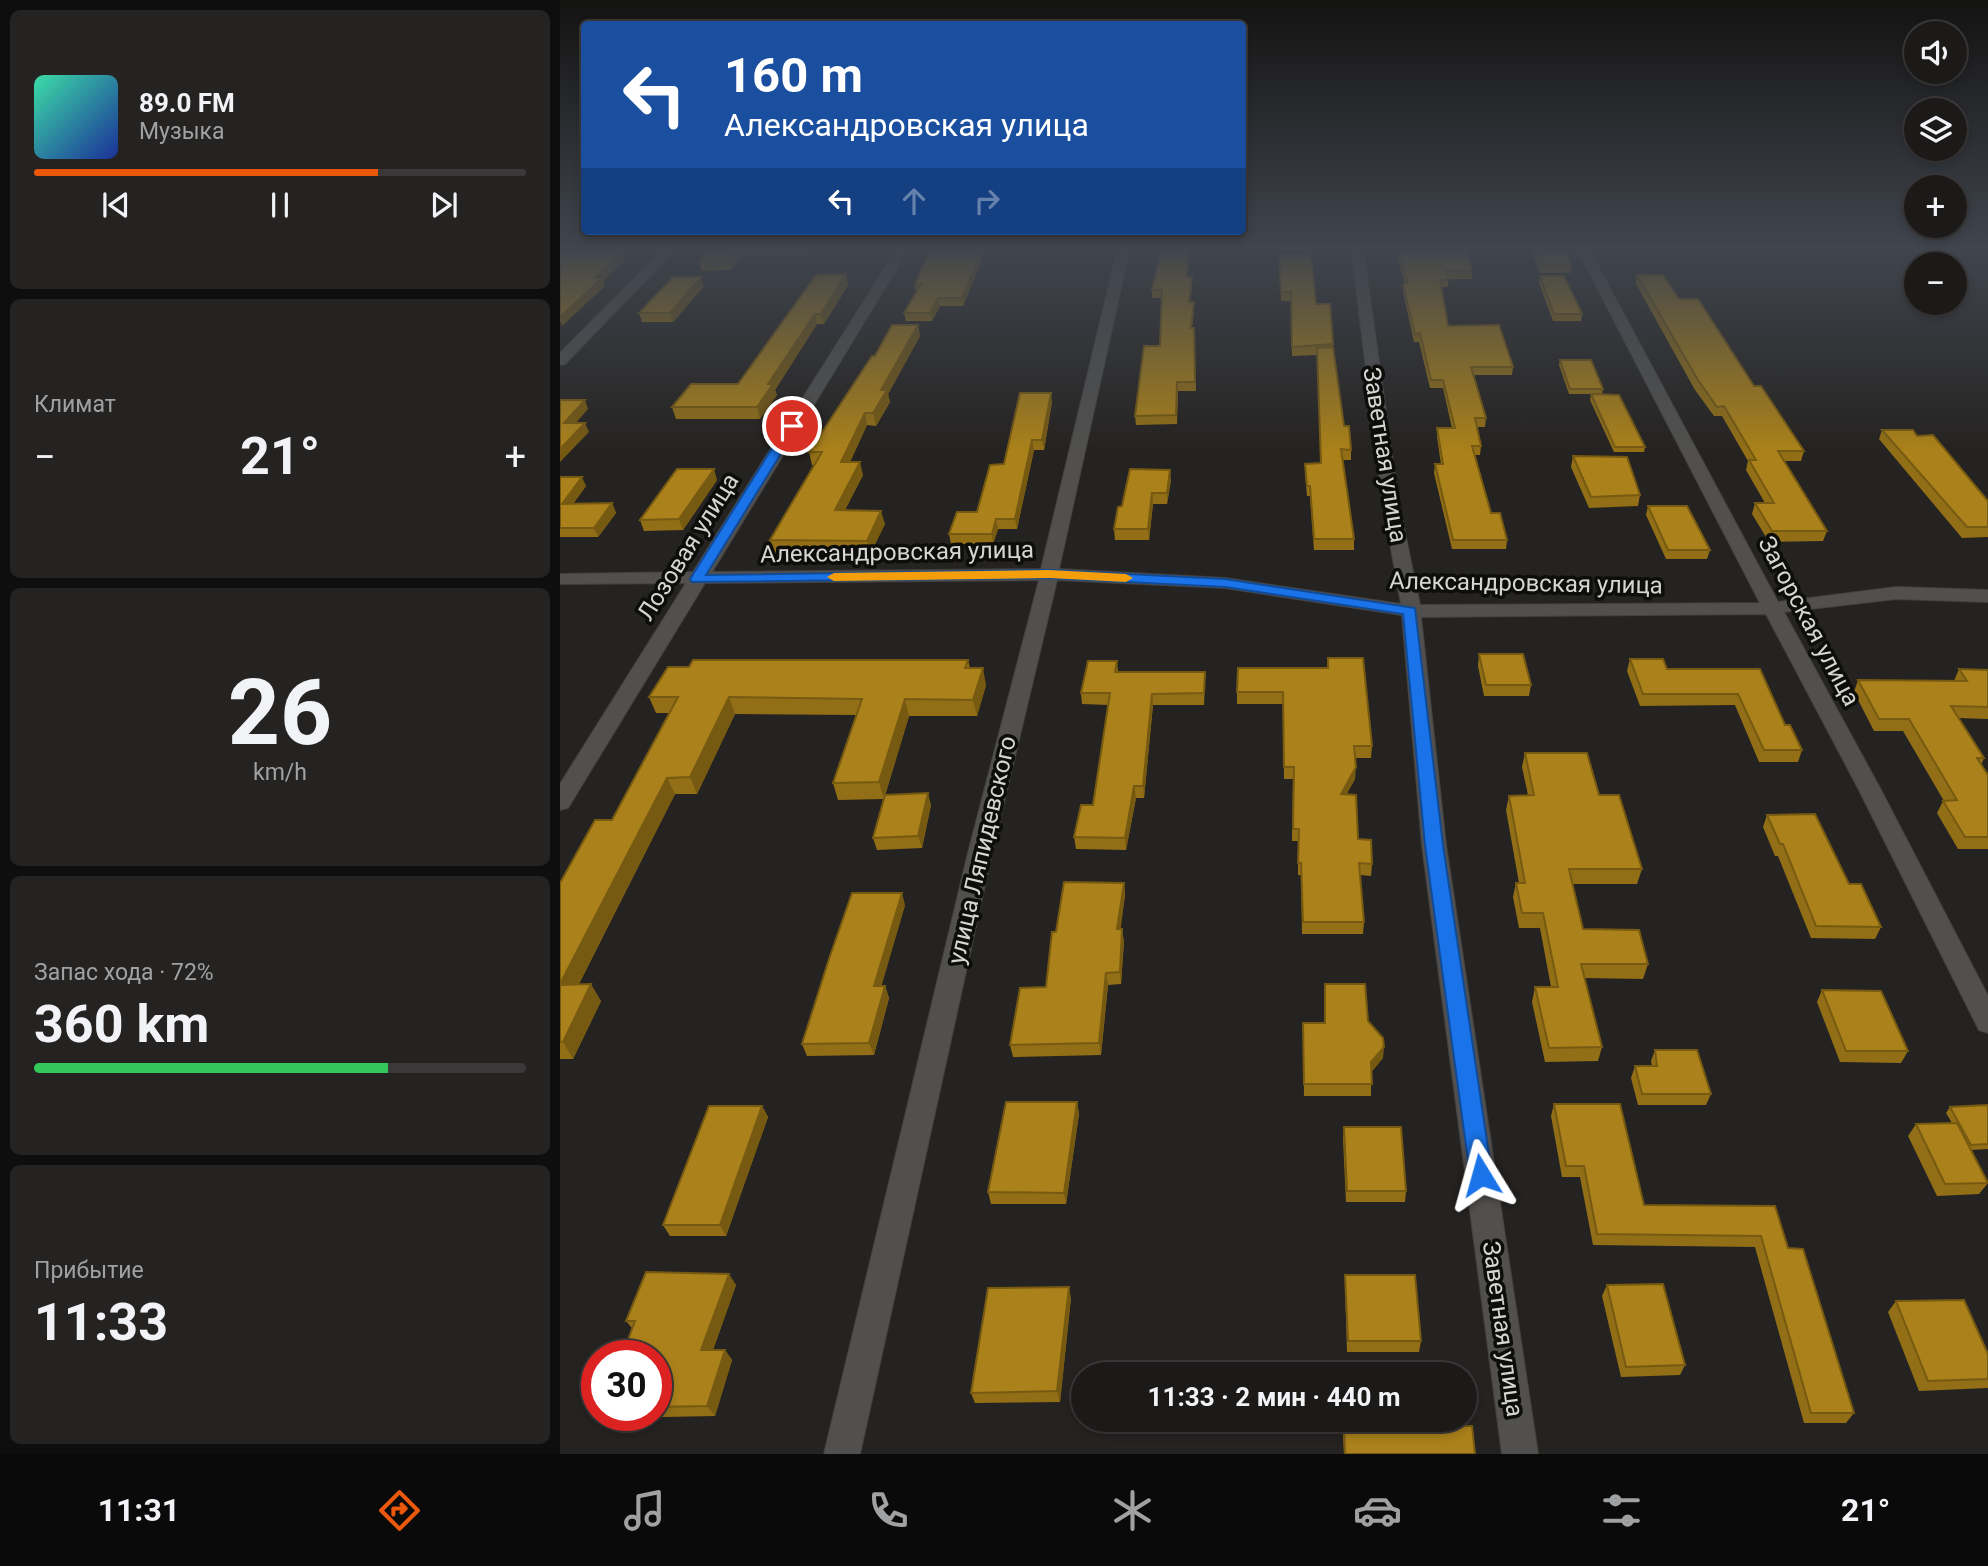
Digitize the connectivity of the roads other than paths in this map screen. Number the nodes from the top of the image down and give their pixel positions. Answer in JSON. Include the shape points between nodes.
{"nodes":[{"id":1,"x":605,"y":315,"type":"edge"},
{"id":2,"x":862,"y":315,"type":"edge"},
{"id":3,"x":1108,"y":315,"type":"edge"},
{"id":4,"x":1366,"y":315,"type":"edge"},
{"id":5,"x":1619,"y":315,"type":"edge"},
{"id":6,"x":560,"y":361,"type":"edge"},
{"id":7,"x":1049,"y":574,"type":"junction"},
{"id":8,"x":560,"y":579,"type":"edge"},
{"id":9,"x":697,"y":579,"type":"junction"},
{"id":10,"x":1988,"y":596,"type":"edge"},
{"id":11,"x":1773,"y":608,"type":"junction"},
{"id":12,"x":1410,"y":611,"type":"junction"},
{"id":13,"x":560,"y":802,"type":"edge"},
{"id":14,"x":1988,"y":1021,"type":"edge"},
{"id":15,"x":842,"y":1454,"type":"edge"},
{"id":16,"x":1520,"y":1454,"type":"edge"}],
"edges":[{"from":1,"to":6,"type":"street"},
{"from":2,"to":9,"type":"street","name":"Лозовая улица"},
{"from":3,"to":7,"type":"street","name":"улица Ляпидевского"},
{"from":4,"to":12,"type":"street","name":"Заветная улица"},
{"from":5,"to":11,"type":"street","name":"Загорская улица"},
{"from":7,"to":9,"type":"street","name":"Александровская улица"},
{"from":7,"to":12,"type":"street","name":"Александровская улица","via":[[1225,583]]},
{"from":7,"to":15,"type":"street","name":"улица Ляпидевского"},
{"from":8,"to":9,"type":"street","name":"Александровская улица"},
{"from":9,"to":13,"type":"street","name":"Лозовая улица"},
{"from":10,"to":11,"type":"street","name":"Александровская улица","via":[[1896,593]]},
{"from":11,"to":12,"type":"street","name":"Александровская улица"},
{"from":11,"to":14,"type":"street","name":"Загорская улица"},
{"from":12,"to":16,"type":"street","name":"Заветная улица","via":[[1434,845]]}]}
